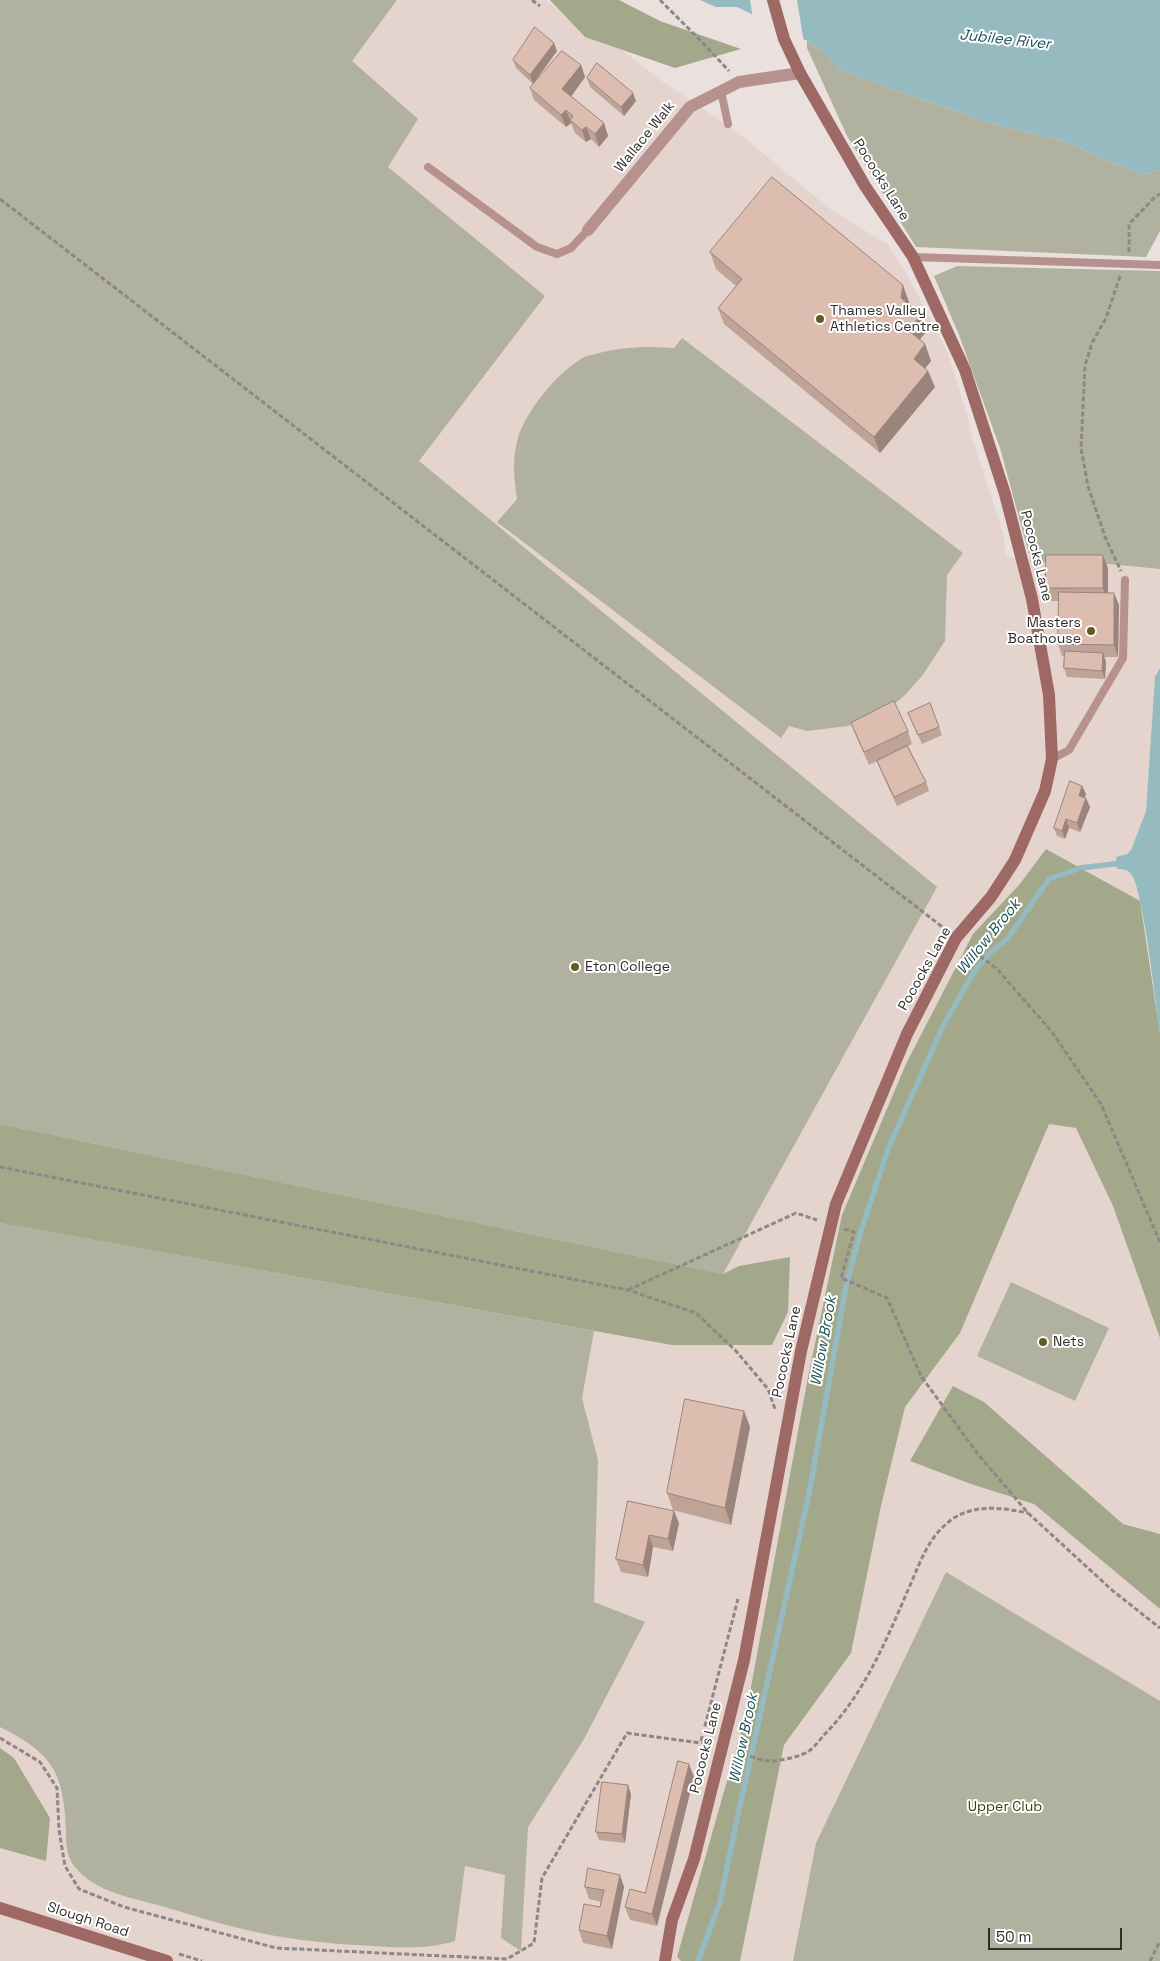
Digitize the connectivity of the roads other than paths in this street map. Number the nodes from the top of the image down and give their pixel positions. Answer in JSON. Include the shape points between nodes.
{"nodes":[{"id":1,"x":773,"y":0,"type":"edge"},
{"id":2,"x":800,"y":73,"type":"junction"},
{"id":3,"x":721,"y":91,"type":"junction"},
{"id":4,"x":728,"y":124,"type":"dead end"},
{"id":5,"x":428,"y":167,"type":"dead end"},
{"id":6,"x":588,"y":230,"type":"joint"},
{"id":7,"x":913,"y":256,"type":"junction"},
{"id":8,"x":1160,"y":265,"type":"edge"},
{"id":9,"x":1125,"y":580,"type":"road end"},
{"id":10,"x":1052,"y":759,"type":"junction"},
{"id":11,"x":0,"y":1908,"type":"edge"},
{"id":12,"x":167,"y":1961,"type":"edge"},
{"id":13,"x":665,"y":1961,"type":"edge"}],
"edges":[{"from":1,"to":2,"type":"main road","name":"Pococks Lane","via":[[784,38]]},
{"from":2,"to":3,"type":"street","name":"Wallace Walk","via":[[739,82]]},
{"from":2,"to":7,"type":"main road","name":"Pococks Lane","via":[[864,186]]},
{"from":3,"to":4,"type":"lane"},
{"from":3,"to":6,"type":"street","name":"Wallace Walk","via":[[690,107]]},
{"from":5,"to":6,"type":"lane","via":[[537,247],[557,254],[571,248]]},
{"from":7,"to":8,"type":"lane"},
{"from":7,"to":10,"type":"main road","name":"Pococks Lane","via":[[965,370],[1005,494],[1032,599],[1049,695]]},
{"from":9,"to":10,"type":"lane","via":[[1123,658],[1069,750]]},
{"from":10,"to":13,"type":"main road","name":"Pococks Lane","via":[[1044,791],[1015,860],[991,897],[956,938],[907,1034],[836,1204],[801,1351],[744,1660],[694,1859],[672,1920]]},
{"from":11,"to":12,"type":"main road","name":"Slough Road"}]}
